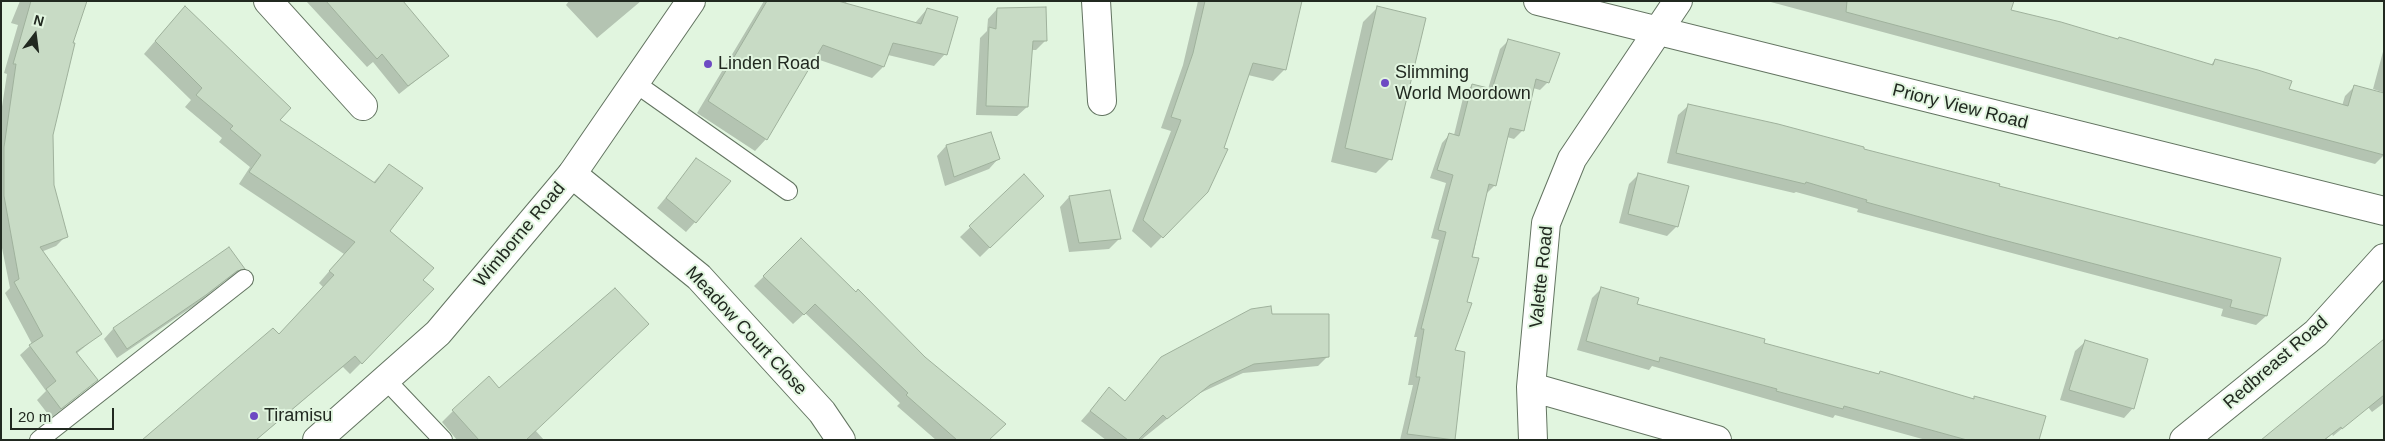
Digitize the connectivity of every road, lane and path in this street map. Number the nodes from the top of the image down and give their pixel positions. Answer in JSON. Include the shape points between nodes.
{"nodes":[{"id":1,"x":268,"y":1,"type":"edge"},
{"id":2,"x":691,"y":1,"type":"edge"},
{"id":3,"x":1096,"y":1,"type":"edge"},
{"id":4,"x":1538,"y":1,"type":"edge"},
{"id":5,"x":1678,"y":1,"type":"edge"},
{"id":6,"x":1657,"y":32,"type":"junction"},
{"id":7,"x":635,"y":83,"type":"junction"},
{"id":8,"x":1102,"y":101,"type":"dead end"},
{"id":9,"x":363,"y":106,"type":"dead end"},
{"id":10,"x":572,"y":174,"type":"junction"},
{"id":11,"x":788,"y":191,"type":"dead end"},
{"id":12,"x":2384,"y":211,"type":"edge"},
{"id":13,"x":2384,"y":258,"type":"edge"},
{"id":14,"x":244,"y":279,"type":"dead end"},
{"id":15,"x":385,"y":379,"type":"junction"},
{"id":16,"x":1530,"y":387,"type":"junction"},
{"id":17,"x":39,"y":440,"type":"edge"},
{"id":18,"x":317,"y":440,"type":"edge"},
{"id":19,"x":443,"y":440,"type":"edge"},
{"id":20,"x":841,"y":440,"type":"edge"},
{"id":21,"x":1533,"y":440,"type":"edge"},
{"id":22,"x":1717,"y":440,"type":"edge"},
{"id":23,"x":2184,"y":440,"type":"edge"}],
"edges":[{"from":1,"to":9,"type":"street"},
{"from":2,"to":7,"type":"street","name":"Wimborne Road"},
{"from":3,"to":8,"type":"street"},
{"from":4,"to":6,"type":"street","name":"Priory View Road"},
{"from":5,"to":6,"type":"street","name":"Valette Road"},
{"from":6,"to":12,"type":"street","name":"Priory View Road"},
{"from":6,"to":16,"type":"street","name":"Valette Road","via":[[1572,159],[1546,223]]},
{"from":7,"to":10,"type":"street","name":"Wimborne Road"},
{"from":7,"to":11,"type":"lane"},
{"from":10,"to":15,"type":"street","name":"Wimborne Road","via":[[438,333]]},
{"from":10,"to":20,"type":"street","name":"Meadow Court Close","via":[[700,277],[822,412]]},
{"from":13,"to":23,"type":"street","name":"Redbreast Road","via":[[2316,333]]},
{"from":14,"to":17,"type":"lane"},
{"from":15,"to":18,"type":"street","name":"Wimborne Road"},
{"from":15,"to":19,"type":"lane"},
{"from":16,"to":21,"type":"street","name":"Valette Road"},
{"from":16,"to":22,"type":"street"}]}
